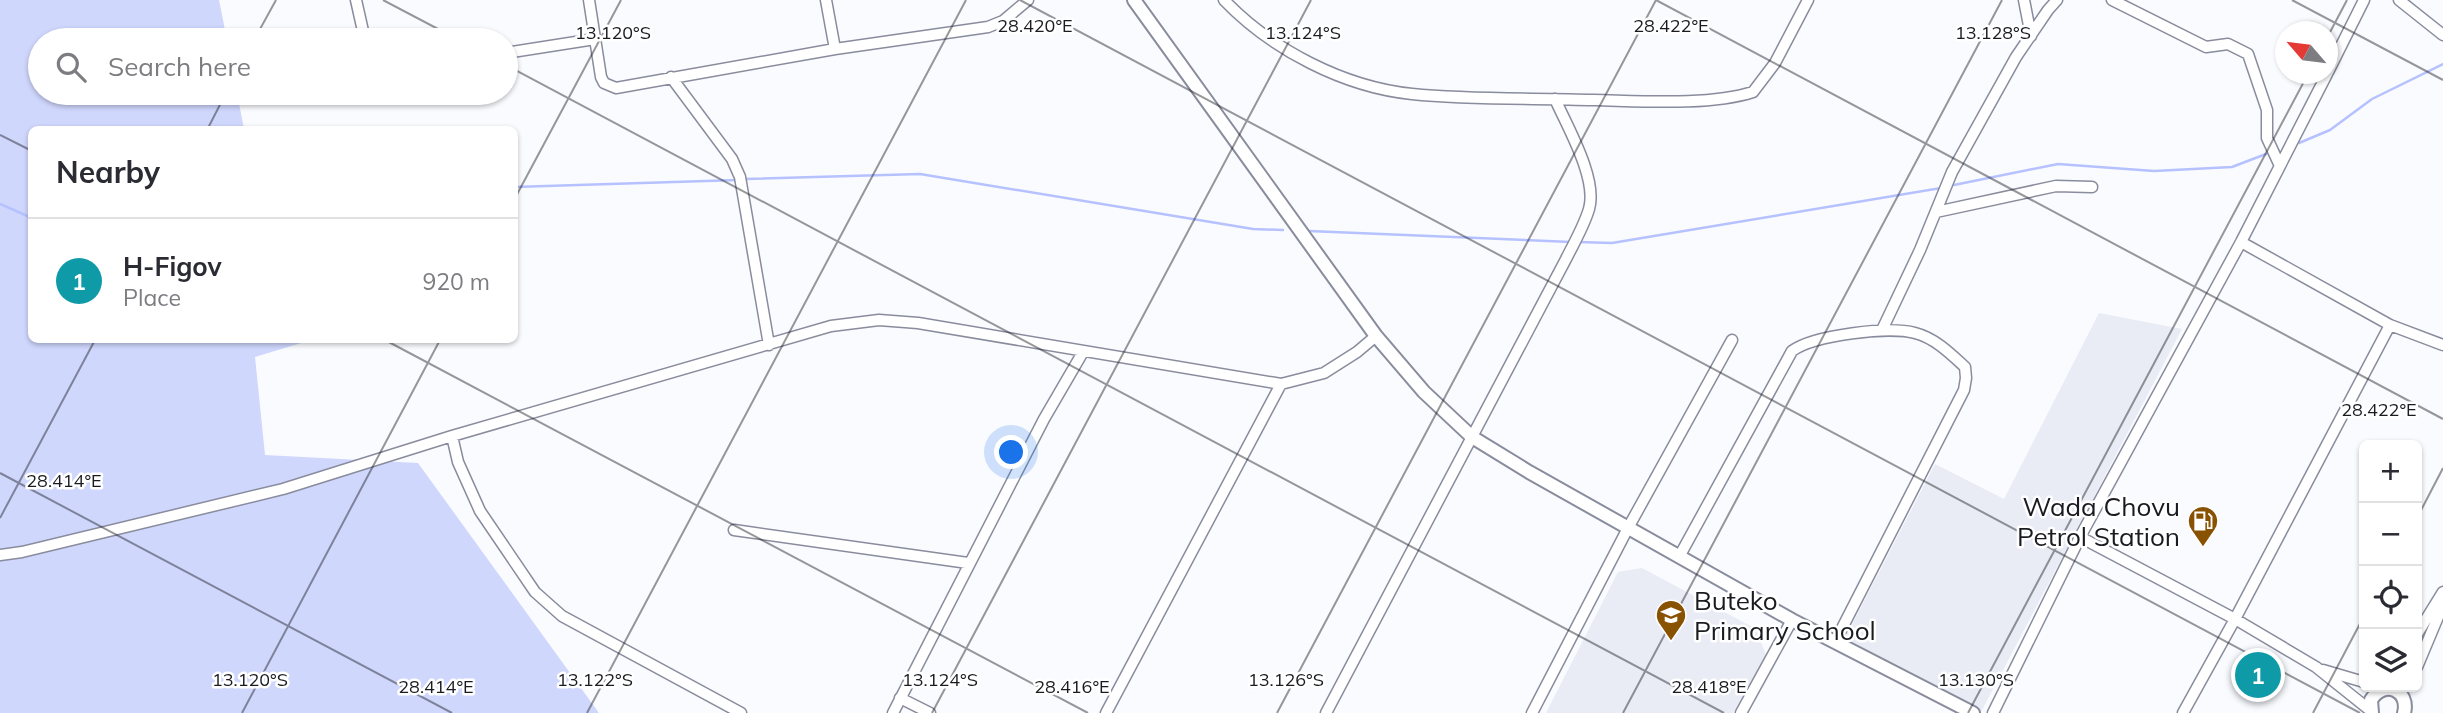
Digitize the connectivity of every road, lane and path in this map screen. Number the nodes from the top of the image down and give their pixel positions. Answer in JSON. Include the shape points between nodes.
{"nodes":[{"id":1,"x":356,"y":0,"type":"edge"},
{"id":2,"x":589,"y":0,"type":"edge"},
{"id":3,"x":826,"y":0,"type":"edge"},
{"id":4,"x":1028,"y":0,"type":"edge"},
{"id":5,"x":1135,"y":0,"type":"edge"},
{"id":6,"x":1224,"y":0,"type":"edge"},
{"id":7,"x":1808,"y":0,"type":"edge"},
{"id":8,"x":2024,"y":0,"type":"edge"},
{"id":9,"x":2057,"y":0,"type":"edge"},
{"id":10,"x":2112,"y":0,"type":"edge"},
{"id":11,"x":2364,"y":0,"type":"edge"},
{"id":12,"x":2399,"y":0,"type":"edge"},
{"id":13,"x":362,"y":28,"type":"edge"},
{"id":14,"x":2443,"y":35,"type":"edge"},
{"id":15,"x":2031,"y":36,"type":"junction"},
{"id":16,"x":595,"y":39,"type":"junction"},
{"id":17,"x":835,"y":49,"type":"junction"},
{"id":18,"x":518,"y":51,"type":"edge"},
{"id":19,"x":2338,"y":51,"type":"edge"},
{"id":20,"x":671,"y":77,"type":"junction"},
{"id":21,"x":2321,"y":84,"type":"edge"},
{"id":22,"x":1555,"y":99,"type":"junction"},
{"id":23,"x":2280,"y":166,"type":"junction"},
{"id":24,"x":2092,"y":187,"type":"dead end"},
{"id":25,"x":1936,"y":212,"type":"junction"},
{"id":26,"x":2241,"y":242,"type":"junction"},
{"id":27,"x":2390,"y":325,"type":"junction"},
{"id":28,"x":1882,"y":330,"type":"junction"},
{"id":29,"x":1376,"y":336,"type":"junction"},
{"id":30,"x":1732,"y":340,"type":"dead end"},
{"id":31,"x":769,"y":345,"type":"junction"},
{"id":32,"x":2443,"y":345,"type":"edge"},
{"id":33,"x":1083,"y":352,"type":"junction"},
{"id":34,"x":1281,"y":384,"type":"junction"},
{"id":35,"x":452,"y":436,"type":"junction"},
{"id":36,"x":1472,"y":437,"type":"junction"},
{"id":37,"x":1628,"y":528,"type":"junction"},
{"id":38,"x":734,"y":530,"type":"dead end"},
{"id":39,"x":2080,"y":537,"type":"junction"},
{"id":40,"x":0,"y":555,"type":"edge"},
{"id":41,"x":1679,"y":557,"type":"junction"},
{"id":42,"x":968,"y":564,"type":"junction"},
{"id":43,"x":2443,"y":592,"type":"edge"},
{"id":44,"x":2443,"y":605,"type":"edge"},
{"id":45,"x":2235,"y":619,"type":"junction"},
{"id":46,"x":1792,"y":620,"type":"junction"},
{"id":47,"x":2420,"y":629,"type":"edge"},
{"id":48,"x":1835,"y":642,"type":"junction"},
{"id":49,"x":2422,"y":655,"type":"edge"},
{"id":50,"x":2316,"y":667,"type":"junction"},
{"id":51,"x":2359,"y":680,"type":"edge"},
{"id":52,"x":2376,"y":692,"type":"edge"},
{"id":53,"x":901,"y":698,"type":"junction"},
{"id":54,"x":2405,"y":700,"type":"edge"},
{"id":55,"x":1966,"y":711,"type":"edge"},
{"id":56,"x":2372,"y":712,"type":"edge"},
{"id":57,"x":741,"y":713,"type":"edge"},
{"id":58,"x":893,"y":713,"type":"edge"},
{"id":59,"x":930,"y":713,"type":"edge"},
{"id":60,"x":1105,"y":713,"type":"edge"},
{"id":61,"x":1326,"y":713,"type":"edge"},
{"id":62,"x":1532,"y":713,"type":"edge"},
{"id":63,"x":1741,"y":713,"type":"edge"},
{"id":64,"x":1993,"y":713,"type":"edge"},
{"id":65,"x":2183,"y":713,"type":"edge"},
{"id":66,"x":2418,"y":713,"type":"edge"}],
"edges":[{"from":1,"to":13,"type":"street"},
{"from":2,"to":16,"type":"street"},
{"from":3,"to":17,"type":"street"},
{"from":4,"to":17,"type":"street","via":[[988,27]]},
{"from":5,"to":29,"type":"main road"},
{"from":6,"to":22,"type":"street","via":[[1261,32],[1302,58],[1368,85],[1411,94]]},
{"from":7,"to":22,"type":"street","via":[[1776,63],[1753,92],[1707,100]]},
{"from":8,"to":15,"type":"street"},
{"from":9,"to":15,"type":"street"},
{"from":10,"to":23,"type":"street","via":[[2206,47],[2228,44],[2248,54],[2267,110],[2267,138]]},
{"from":11,"to":19,"type":"street"},
{"from":12,"to":14,"type":"street"},
{"from":15,"to":25,"type":"street","via":[[1952,172]]},
{"from":16,"to":18,"type":"street"},
{"from":16,"to":20,"type":"street","via":[[601,77],[609,86]]},
{"from":17,"to":20,"type":"street"},
{"from":20,"to":31,"type":"street","via":[[732,159],[740,177]]},
{"from":21,"to":23,"type":"street"},
{"from":22,"to":36,"type":"street","via":[[1585,168],[1590,207]]},
{"from":23,"to":26,"type":"street"},
{"from":24,"to":25,"type":"street","via":[[2056,186]]},
{"from":25,"to":28,"type":"street"},
{"from":26,"to":27,"type":"street"},
{"from":26,"to":39,"type":"street"},
{"from":27,"to":32,"type":"street"},
{"from":27,"to":45,"type":"street"},
{"from":28,"to":41,"type":"street","via":[[1818,340],[1792,351]]},
{"from":28,"to":48,"type":"street","via":[[1913,332],[1937,344],[1965,367],[1966,378],[1956,407]]},
{"from":29,"to":34,"type":"street","via":[[1324,373]]},
{"from":29,"to":36,"type":"main road"},
{"from":30,"to":37,"type":"street"},
{"from":31,"to":33,"type":"street","via":[[831,326],[879,320]]},
{"from":31,"to":35,"type":"street"},
{"from":33,"to":34,"type":"street"},
{"from":33,"to":42,"type":"street"},
{"from":34,"to":60,"type":"street"},
{"from":35,"to":40,"type":"street","via":[[283,489]]},
{"from":35,"to":57,"type":"street","via":[[480,511],[535,592],[562,616]]},
{"from":36,"to":37,"type":"main road"},
{"from":36,"to":61,"type":"street"},
{"from":37,"to":41,"type":"main road"},
{"from":37,"to":62,"type":"street"},
{"from":38,"to":42,"type":"street"},
{"from":39,"to":45,"type":"street"},
{"from":39,"to":64,"type":"street"},
{"from":41,"to":46,"type":"main road"},
{"from":42,"to":53,"type":"street"},
{"from":43,"to":47,"type":"street"},
{"from":44,"to":49,"type":"street"},
{"from":45,"to":50,"type":"street"},
{"from":45,"to":65,"type":"street"},
{"from":46,"to":48,"type":"main road"},
{"from":46,"to":63,"type":"street"},
{"from":48,"to":55,"type":"main road"},
{"from":50,"to":51,"type":"street"},
{"from":50,"to":56,"type":"street"},
{"from":52,"to":56,"type":"main road","via":[[2371,699]]},
{"from":53,"to":58,"type":"street"},
{"from":53,"to":59,"type":"street"},
{"from":54,"to":66,"type":"main road"}]}
